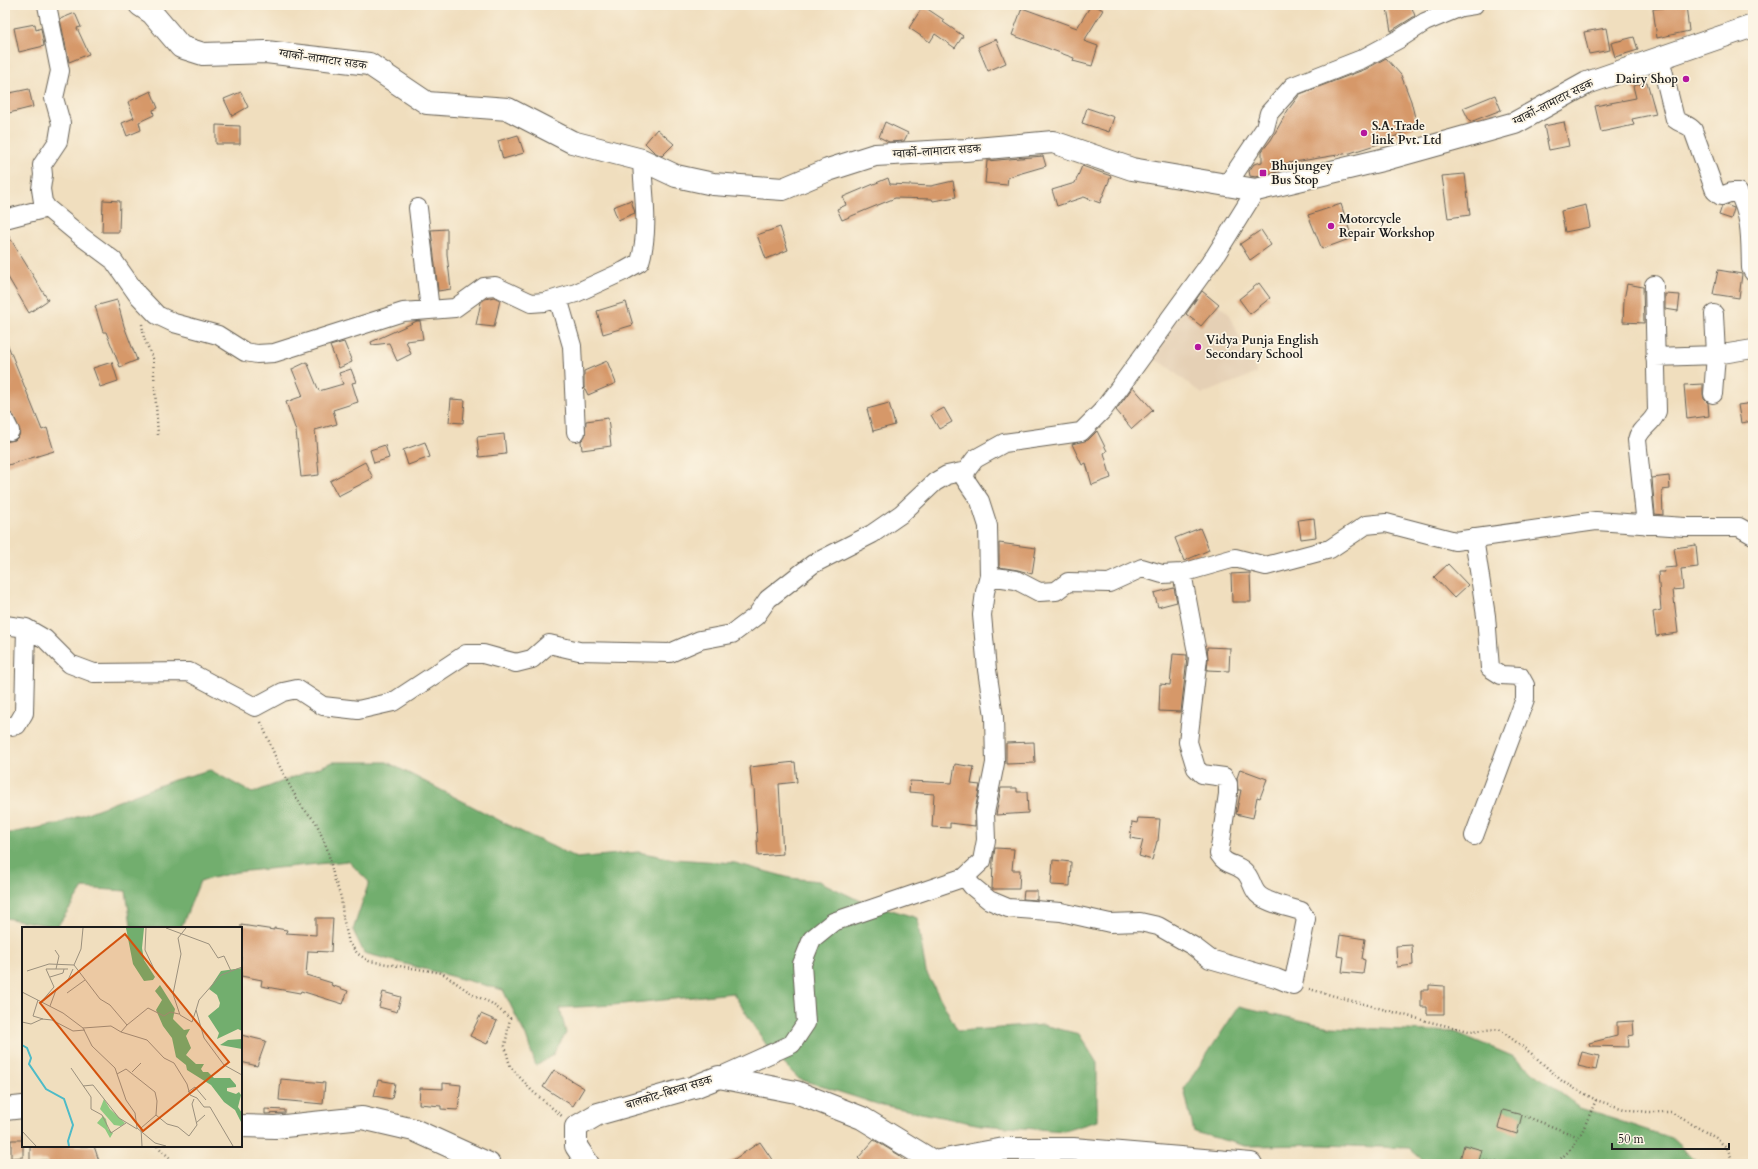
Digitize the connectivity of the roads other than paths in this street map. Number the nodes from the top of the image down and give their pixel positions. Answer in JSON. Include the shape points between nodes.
{"nodes":[{"id":1,"x":47,"y":5,"type":"edge"},
{"id":2,"x":140,"y":5,"type":"edge"},
{"id":3,"x":1474,"y":5,"type":"edge"},
{"id":4,"x":1753,"y":26,"type":"edge"},
{"id":5,"x":1660,"y":58,"type":"junction"},
{"id":6,"x":642,"y":160,"type":"junction"},
{"id":7,"x":1226,"y":186,"type":"junction"},
{"id":8,"x":1256,"y":190,"type":"junction"},
{"id":9,"x":47,"y":208,"type":"junction"},
{"id":10,"x":418,"y":208,"type":"dead end"},
{"id":11,"x":5,"y":219,"type":"edge"},
{"id":12,"x":1753,"y":272,"type":"edge"},
{"id":13,"x":1654,"y":285,"type":"dead end"},
{"id":14,"x":558,"y":298,"type":"junction"},
{"id":15,"x":430,"y":310,"type":"junction"},
{"id":16,"x":1714,"y":314,"type":"dead end"},
{"id":17,"x":1753,"y":349,"type":"edge"},
{"id":18,"x":1716,"y":355,"type":"junction"},
{"id":19,"x":1655,"y":357,"type":"junction"},
{"id":20,"x":1713,"y":394,"type":"dead end"},
{"id":21,"x":576,"y":432,"type":"dead end"},
{"id":22,"x":966,"y":471,"type":"junction"},
{"id":23,"x":1646,"y":526,"type":"junction"},
{"id":24,"x":1753,"y":535,"type":"edge"},
{"id":25,"x":1474,"y":538,"type":"junction"},
{"id":26,"x":1182,"y":573,"type":"junction"},
{"id":27,"x":989,"y":576,"type":"junction"},
{"id":28,"x":5,"y":625,"type":"edge"},
{"id":29,"x":26,"y":628,"type":"junction"},
{"id":30,"x":5,"y":727,"type":"edge"},
{"id":31,"x":1474,"y":836,"type":"dead end"},
{"id":32,"x":964,"y":877,"type":"junction"},
{"id":33,"x":719,"y":1077,"type":"junction"},
{"id":34,"x":22,"y":1107,"type":"edge"},
{"id":35,"x":5,"y":1109,"type":"edge"},
{"id":36,"x":242,"y":1126,"type":"edge"},
{"id":37,"x":934,"y":1163,"type":"edge"},
{"id":38,"x":489,"y":1164,"type":"edge"},
{"id":39,"x":588,"y":1164,"type":"edge"},
{"id":40,"x":1251,"y":1164,"type":"edge"}],
"edges":[{"from":1,"to":9,"type":"street","via":[[60,71],[54,98],[61,123],[58,141],[42,165],[41,189],[43,202]]},
{"from":2,"to":6,"type":"main road","name":"ग्वार्को-लामाटार सडक","via":[[152,13],[181,47],[203,54],[266,52],[369,64],[427,103],[508,109],[572,142]]},
{"from":3,"to":7,"type":"street","via":[[1461,7],[1425,22],[1362,59],[1294,86],[1269,113],[1266,128]]},
{"from":4,"to":5,"type":"main road","name":"ग्वार्को-लामाटार सडक"},
{"from":5,"to":8,"type":"main road","name":"ग्वार्को-लामाटार सडक","via":[[1587,83],[1515,123],[1386,159]]},
{"from":5,"to":12,"type":"street","via":[[1676,119],[1693,130],[1715,191],[1721,196],[1738,192],[1749,220]]},
{"from":6,"to":7,"type":"main road","name":"ग्वार्को-लामाटार सडक","via":[[676,176],[713,184],[783,189],[828,170],[875,155],[1053,142],[1132,169]]},
{"from":6,"to":14,"type":"street","via":[[646,230],[640,262],[624,272]]},
{"from":7,"to":8,"type":"main road","name":"ग्वार्को-लामाटार सडक"},
{"from":8,"to":22,"type":"street","via":[[1215,256],[1102,411],[1081,432],[1004,443],[974,459]]},
{"from":9,"to":11,"type":"street"},
{"from":9,"to":15,"type":"street","via":[[113,260],[137,294],[157,315],[174,323],[218,335],[245,352],[274,353],[403,312]]},
{"from":10,"to":15,"type":"street"},
{"from":13,"to":19,"type":"street"},
{"from":14,"to":15,"type":"street","via":[[545,302],[531,302],[495,286],[484,287],[456,308]]},
{"from":14,"to":21,"type":"street","via":[[572,346]]},
{"from":16,"to":18,"type":"street"},
{"from":17,"to":18,"type":"street"},
{"from":18,"to":19,"type":"street"},
{"from":18,"to":20,"type":"street"},
{"from":19,"to":23,"type":"street","via":[[1657,411],[1655,418],[1638,435],[1637,440]]},
{"from":22,"to":27,"type":"street","via":[[965,479],[980,501],[988,526]]},
{"from":22,"to":29,"type":"street","via":[[947,475],[935,482],[901,514],[872,534],[813,564],[768,599],[756,616],[732,634],[700,640],[670,653],[579,651],[549,644],[532,659],[516,663],[483,654],[466,654],[393,702],[358,710],[323,706],[297,689],[283,692],[255,706],[189,672],[94,673],[70,664],[45,639]]},
{"from":23,"to":24,"type":"street","via":[[1739,527]]},
{"from":23,"to":25,"type":"street","via":[[1596,521]]},
{"from":25,"to":26,"type":"street","via":[[1455,541],[1386,523],[1366,525],[1330,549],[1266,566],[1235,558]]},
{"from":25,"to":31,"type":"street","via":[[1486,616],[1490,668],[1502,675],[1520,676],[1525,685],[1525,699]]},
{"from":26,"to":27,"type":"street","via":[[1162,574],[1142,568],[1109,583],[1068,582],[1056,591],[1039,592],[1016,580]]},
{"from":26,"to":32,"type":"street","via":[[1198,658],[1188,742],[1196,768],[1202,774],[1224,777],[1228,784],[1219,854],[1223,861],[1243,870],[1251,880],[1256,893],[1266,900],[1301,911],[1306,919],[1293,985],[1210,959],[1158,926],[1140,922],[1110,922],[1061,912],[1008,908],[989,900]]},
{"from":27,"to":32,"type":"street","via":[[982,615],[994,716],[994,763],[985,813],[986,840],[982,861]]},
{"from":28,"to":29,"type":"street"},
{"from":29,"to":30,"type":"street","via":[[24,713],[17,725]]},
{"from":32,"to":33,"type":"street","via":[[833,922],[812,939],[802,964],[806,1023],[792,1044]]},
{"from":33,"to":37,"type":"main road","name":"बालकोट-बिरुवा सडक","via":[[796,1092],[862,1118]]},
{"from":33,"to":39,"type":"main road","name":"बालकोट-बिरुवा सडक","via":[[694,1087],[598,1114],[576,1127],[576,1146]]},
{"from":34,"to":35,"type":"main road"},
{"from":36,"to":38,"type":"main road","via":[[275,1128],[362,1118],[414,1130]]},
{"from":37,"to":40,"type":"main road","name":"बालकोट-बिरुवा सडक","via":[[1004,1149],[1073,1149]]}]}
